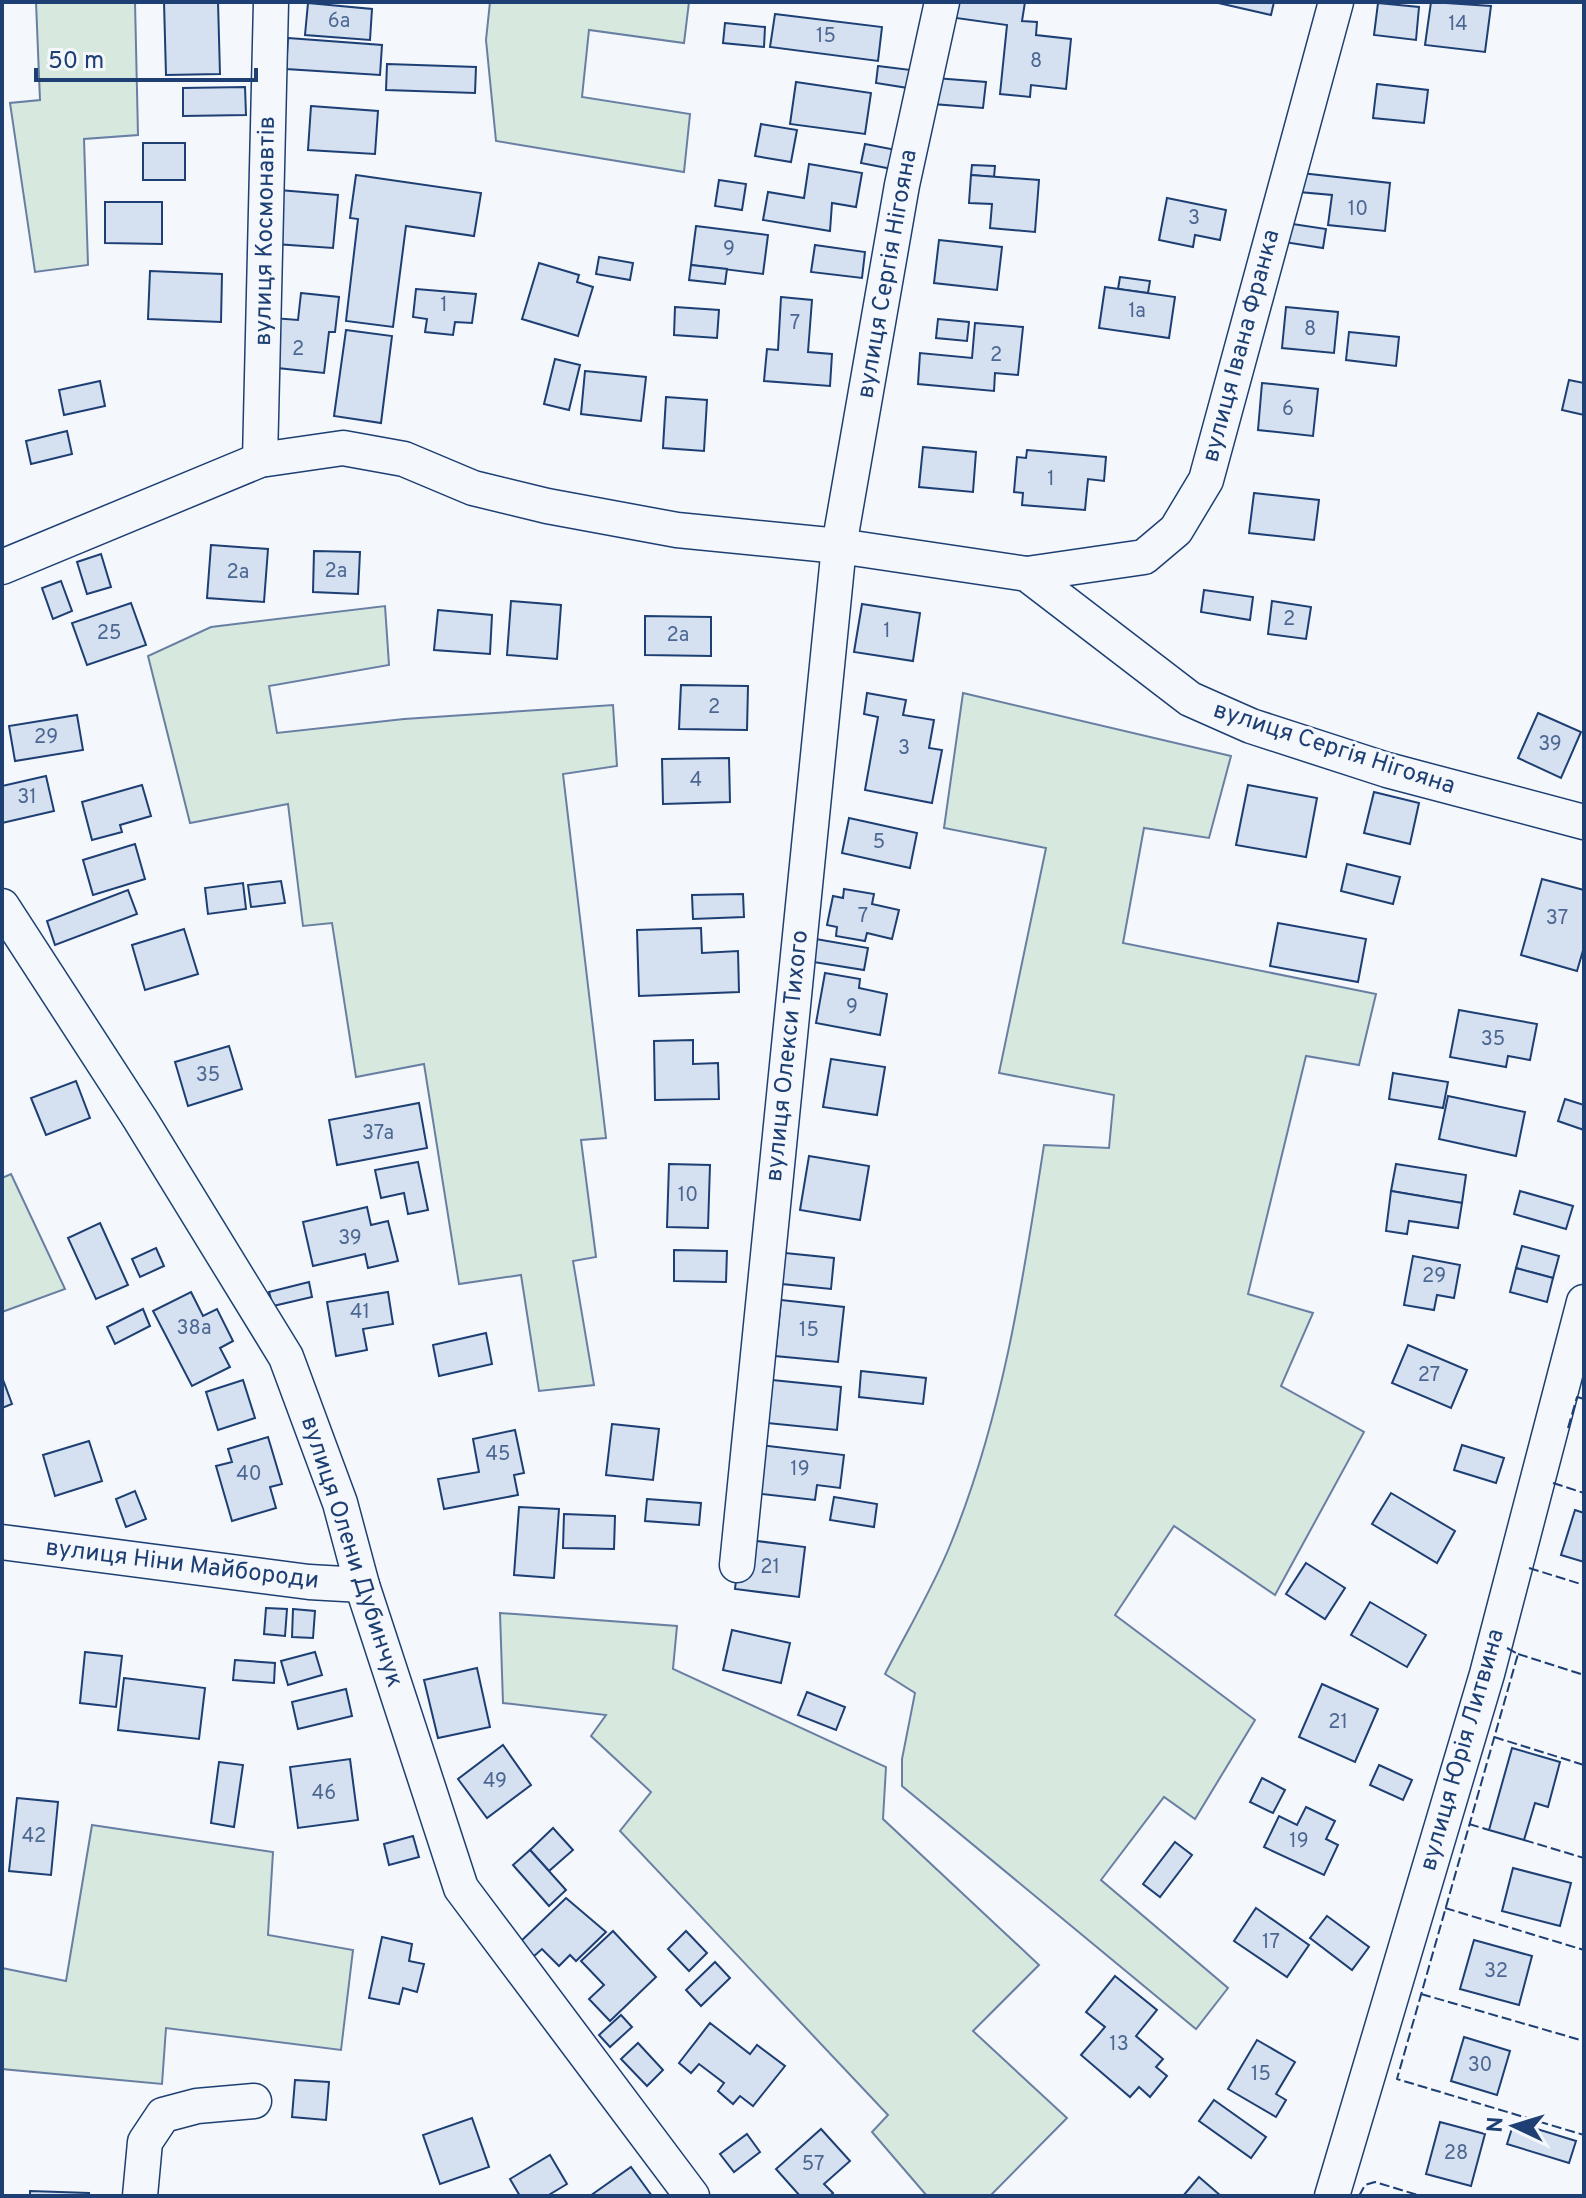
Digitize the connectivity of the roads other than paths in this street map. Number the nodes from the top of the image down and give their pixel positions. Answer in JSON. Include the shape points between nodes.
{"nodes":[{"id":1,"x":271,"y":2,"type":"edge"},
{"id":2,"x":942,"y":2,"type":"edge"},
{"id":3,"x":1336,"y":2,"type":"edge"},
{"id":4,"x":260,"y":460,"type":"junction"},
{"id":5,"x":839,"y":546,"type":"junction"},
{"id":6,"x":2,"y":567,"type":"edge"},
{"id":7,"x":1027,"y":574,"type":"junction"},
{"id":8,"x":1584,"y":822,"type":"edge"},
{"id":9,"x":2,"y":906,"type":"edge"},
{"id":10,"x":1584,"y":1302,"type":"edge"},
{"id":11,"x":2,"y":1542,"type":"edge"},
{"id":12,"x":737,"y":1565,"type":"dead end"},
{"id":13,"x":362,"y":1585,"type":"junction"},
{"id":14,"x":254,"y":2101,"type":"dead end"},
{"id":15,"x":140,"y":2196,"type":"edge"},
{"id":16,"x":692,"y":2196,"type":"edge"},
{"id":17,"x":1332,"y":2196,"type":"edge"}],
"edges":[{"from":1,"to":4,"type":"street","name":"вулиця Космонавтів"},
{"from":2,"to":5,"type":"street","name":"вулиця Сергія Нігояна","via":[[902,185]]},
{"from":3,"to":7,"type":"street","name":"вулиця Івана Франка","via":[[1206,480],[1176,530],[1144,557]]},
{"from":4,"to":5,"type":"street","name":"вулиця Сергія Нігояна","via":[[343,448],[404,459],[473,488],[547,506],[677,530]]},
{"from":4,"to":6,"type":"street","name":"вулиця Сергія Нігояна"},
{"from":5,"to":7,"type":"street","name":"вулиця Сергія Нігояна"},
{"from":5,"to":12,"type":"street","name":"вулиця Олекси Тихого"},
{"from":7,"to":8,"type":"street","name":"вулиця Сергія Нігояна","via":[[1190,699],[1251,726],[1387,770]]},
{"from":9,"to":13,"type":"street","name":"вулиця Олени Дубинчук","via":[[286,1357],[340,1503]]},
{"from":10,"to":17,"type":"street","name":"вулиця Юрія Литвина","via":[[1487,1674]]},
{"from":11,"to":13,"type":"street","name":"вулиця Ніни Майбороди"},
{"from":13,"to":16,"type":"street","name":"вулиця Олени Дубинчук","via":[[461,1888]]},
{"from":14,"to":15,"type":"street","via":[[163,2115],[145,2142]]}]}
